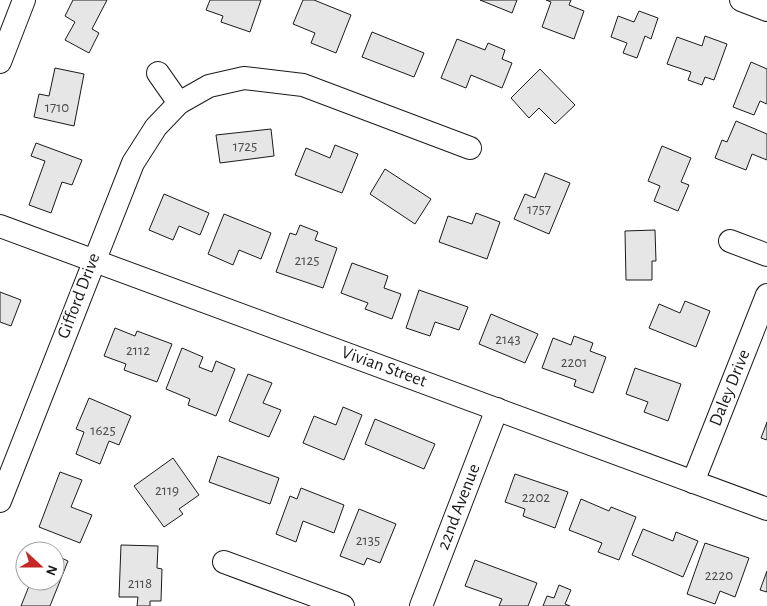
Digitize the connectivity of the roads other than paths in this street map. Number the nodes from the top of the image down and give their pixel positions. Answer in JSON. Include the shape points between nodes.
{"nodes":[{"id":1,"x":24,"y":0,"type":"edge"},
{"id":2,"x":741,"y":0,"type":"edge"},
{"id":3,"x":767,"y":10,"type":"edge"},
{"id":4,"x":0,"y":62,"type":"edge"},
{"id":5,"x":158,"y":73,"type":"dead end"},
{"id":6,"x":179,"y":103,"type":"junction"},
{"id":7,"x":470,"y":148,"type":"dead end"},
{"id":8,"x":0,"y":226,"type":"edge"},
{"id":9,"x":730,"y":241,"type":"dead end"},
{"id":10,"x":767,"y":255,"type":"edge"},
{"id":11,"x":93,"y":260,"type":"junction"},
{"id":12,"x":767,"y":295,"type":"edge"},
{"id":13,"x":498,"y":409,"type":"junction"},
{"id":14,"x":693,"y":482,"type":"junction"},
{"id":15,"x":0,"y":501,"type":"edge"},
{"id":16,"x":767,"y":509,"type":"edge"},
{"id":17,"x":224,"y":562,"type":"dead end"},
{"id":18,"x":343,"y":606,"type":"edge"},
{"id":19,"x":420,"y":606,"type":"edge"}],
"edges":[{"from":1,"to":4,"type":"street"},
{"from":2,"to":3,"type":"street"},
{"from":5,"to":6,"type":"street"},
{"from":6,"to":7,"type":"street","name":"Gifford Drive","via":[[210,86],[244,78],[303,85]]},
{"from":6,"to":11,"type":"street","name":"Gifford Drive","via":[[156,126],[132,163]]},
{"from":8,"to":11,"type":"street","name":"Vivian Street"},
{"from":9,"to":10,"type":"street"},
{"from":11,"to":13,"type":"street","name":"Vivian Street"},
{"from":11,"to":15,"type":"street","name":"Gifford Drive"},
{"from":12,"to":14,"type":"street","name":"Daley Drive"},
{"from":13,"to":14,"type":"street","name":"Vivian Street"},
{"from":13,"to":19,"type":"street","name":"22nd Avenue"},
{"from":14,"to":16,"type":"street","name":"Vivian Street"},
{"from":17,"to":18,"type":"street"}]}
